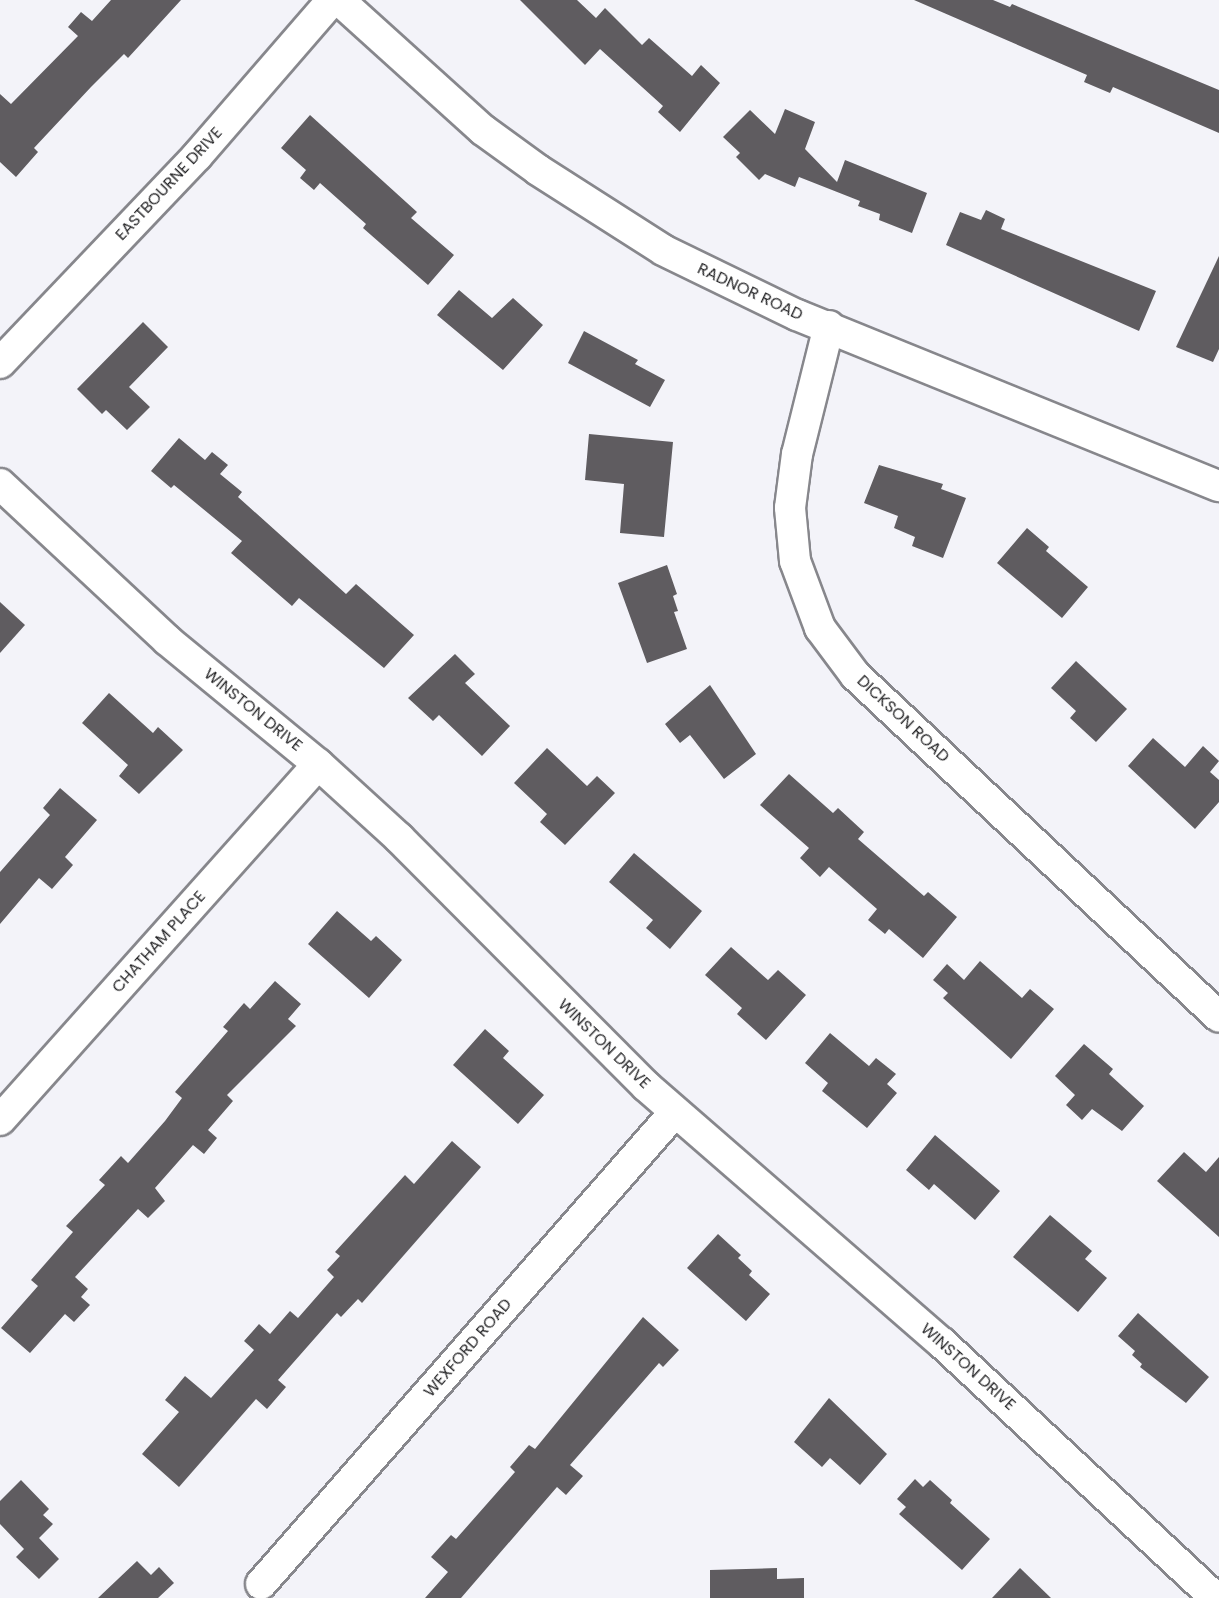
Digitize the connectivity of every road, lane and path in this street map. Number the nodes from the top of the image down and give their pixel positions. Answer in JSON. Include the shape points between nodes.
{"nodes":[{"id":1,"x":332,"y":0,"type":"edge"},
{"id":2,"x":339,"y":0,"type":"edge"},
{"id":3,"x":829,"y":326,"type":"junction"},
{"id":4,"x":0,"y":363,"type":"edge"},
{"id":5,"x":0,"y":484,"type":"edge"},
{"id":6,"x":1219,"y":486,"type":"edge"},
{"id":7,"x":318,"y":764,"type":"junction"},
{"id":8,"x":1219,"y":1017,"type":"edge"},
{"id":9,"x":675,"y":1112,"type":"junction"},
{"id":10,"x":0,"y":1120,"type":"edge"},
{"id":11,"x":261,"y":1584,"type":"dead end"},
{"id":12,"x":1215,"y":1598,"type":"edge"}],
"edges":[{"from":1,"to":4,"type":"street","name":"EASTBOURNE DRIVE","via":[[197,156]]},
{"from":2,"to":3,"type":"street","name":"RADNOR ROAD","via":[[456,108],[538,170],[663,250],[755,296]]},
{"from":3,"to":6,"type":"street","name":"RADNOR ROAD"},
{"from":3,"to":8,"type":"street","name":"DICKSON ROAD","via":[[797,454],[790,508],[795,561],[820,627],[856,676]]},
{"from":5,"to":7,"type":"street","name":"WINSTON DRIVE","via":[[167,640]]},
{"from":7,"to":9,"type":"street","name":"WINSTON DRIVE","via":[[399,838]]},
{"from":7,"to":10,"type":"street","name":"CHATHAM PLACE"},
{"from":9,"to":11,"type":"street","name":"WEXFORD ROAD"},
{"from":9,"to":12,"type":"street","name":"WINSTON DRIVE","via":[[942,1343]]}]}
